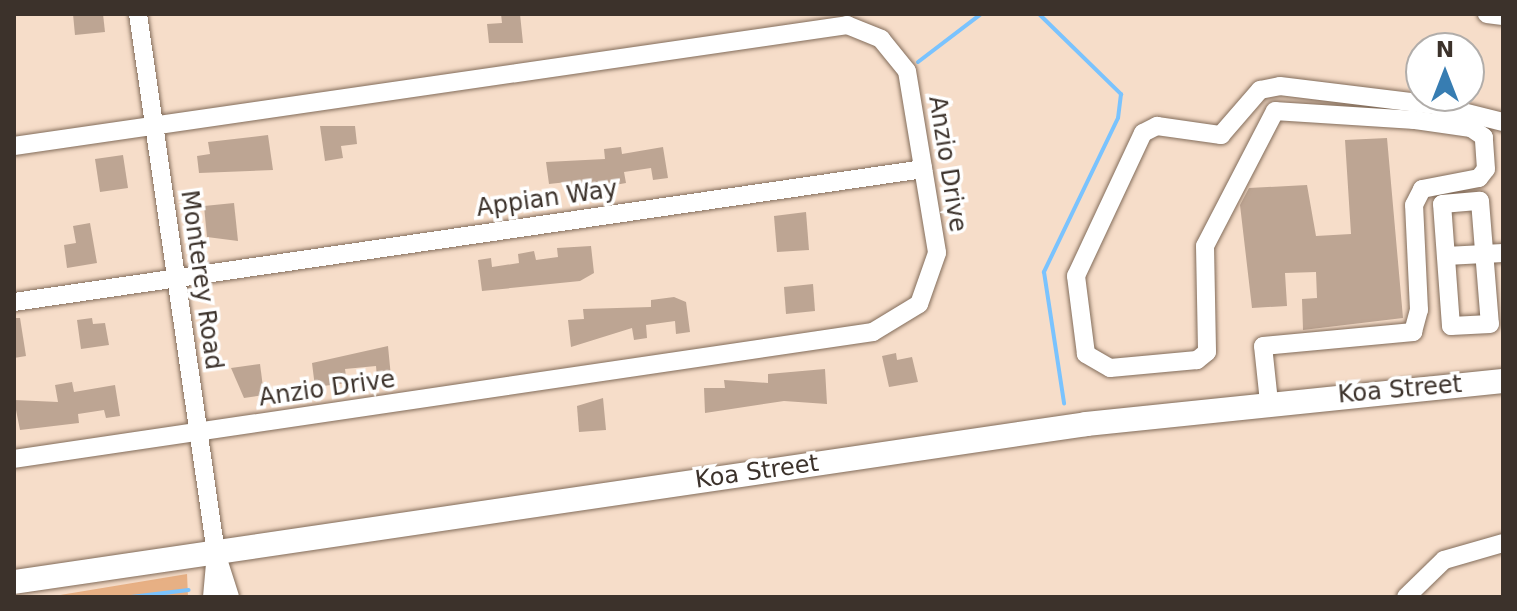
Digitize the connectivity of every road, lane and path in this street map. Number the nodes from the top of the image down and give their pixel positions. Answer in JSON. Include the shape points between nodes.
{"nodes":[{"id":1,"x":138,"y":14,"type":"edge"},
{"id":2,"x":1487,"y":14,"type":"edge"},
{"id":3,"x":1503,"y":16,"type":"edge"},
{"id":4,"x":1503,"y":122,"type":"edge"},
{"id":5,"x":154,"y":124,"type":"junction"},
{"id":6,"x":14,"y":146,"type":"edge"},
{"id":7,"x":923,"y":169,"type":"junction"},
{"id":8,"x":1484,"y":253,"type":"junction"},
{"id":9,"x":1503,"y":253,"type":"edge"},
{"id":10,"x":1446,"y":256,"type":"junction"},
{"id":11,"x":177,"y":279,"type":"junction"},
{"id":12,"x":14,"y":302,"type":"edge"},
{"id":13,"x":1503,"y":381,"type":"edge"},
{"id":14,"x":1269,"y":402,"type":"junction"},
{"id":15,"x":199,"y":432,"type":"junction"},
{"id":16,"x":14,"y":459,"type":"edge"},
{"id":17,"x":1503,"y":543,"type":"edge"},
{"id":18,"x":216,"y":553,"type":"junction"},
{"id":19,"x":14,"y":582,"type":"edge"},
{"id":20,"x":212,"y":597,"type":"edge"},
{"id":21,"x":230,"y":597,"type":"edge"},
{"id":22,"x":1406,"y":597,"type":"edge"}],
"edges":[{"from":1,"to":5,"type":"street","name":"Monterey Road"},
{"from":2,"to":3,"type":"street"},
{"from":4,"to":14,"type":"street","via":[[1435,105],[1280,86],[1260,90],[1221,135],[1150,129],[1082,255],[1076,276],[1086,354],[1110,368],[1197,360],[1207,352],[1205,246],[1267,121],[1287,106],[1471,128],[1484,137],[1486,169],[1479,178],[1422,189],[1414,205],[1418,269],[1413,332],[1263,346]]},
{"from":5,"to":6,"type":"street","name":"Anzio Drive"},
{"from":5,"to":7,"type":"street","name":"Anzio Drive","via":[[847,25],[881,39],[903,63]]},
{"from":5,"to":11,"type":"street","name":"Monterey Road"},
{"from":7,"to":11,"type":"street","name":"Appian Way"},
{"from":7,"to":15,"type":"street","name":"Anzio Drive","via":[[936,243],[933,273],[919,304],[884,329]]},
{"from":8,"to":9,"type":"street"},
{"from":8,"to":10,"type":"street"},
{"from":8,"to":10,"type":"street","via":[[1480,201],[1442,204]]},
{"from":8,"to":10,"type":"street","via":[[1490,324],[1451,326]]},
{"from":11,"to":12,"type":"street","name":"Appian Way"},
{"from":11,"to":15,"type":"street","name":"Monterey Road"},
{"from":13,"to":14,"type":"main road","name":"Koa Street"},
{"from":14,"to":18,"type":"main road","name":"Koa Street"},
{"from":15,"to":16,"type":"street","name":"Anzio Drive"},
{"from":15,"to":18,"type":"street","name":"Monterey Road"},
{"from":17,"to":22,"type":"street","via":[[1444,560]]},
{"from":18,"to":19,"type":"main road","name":"Koa Street"},
{"from":18,"to":20,"type":"street"},
{"from":18,"to":21,"type":"street"}]}
